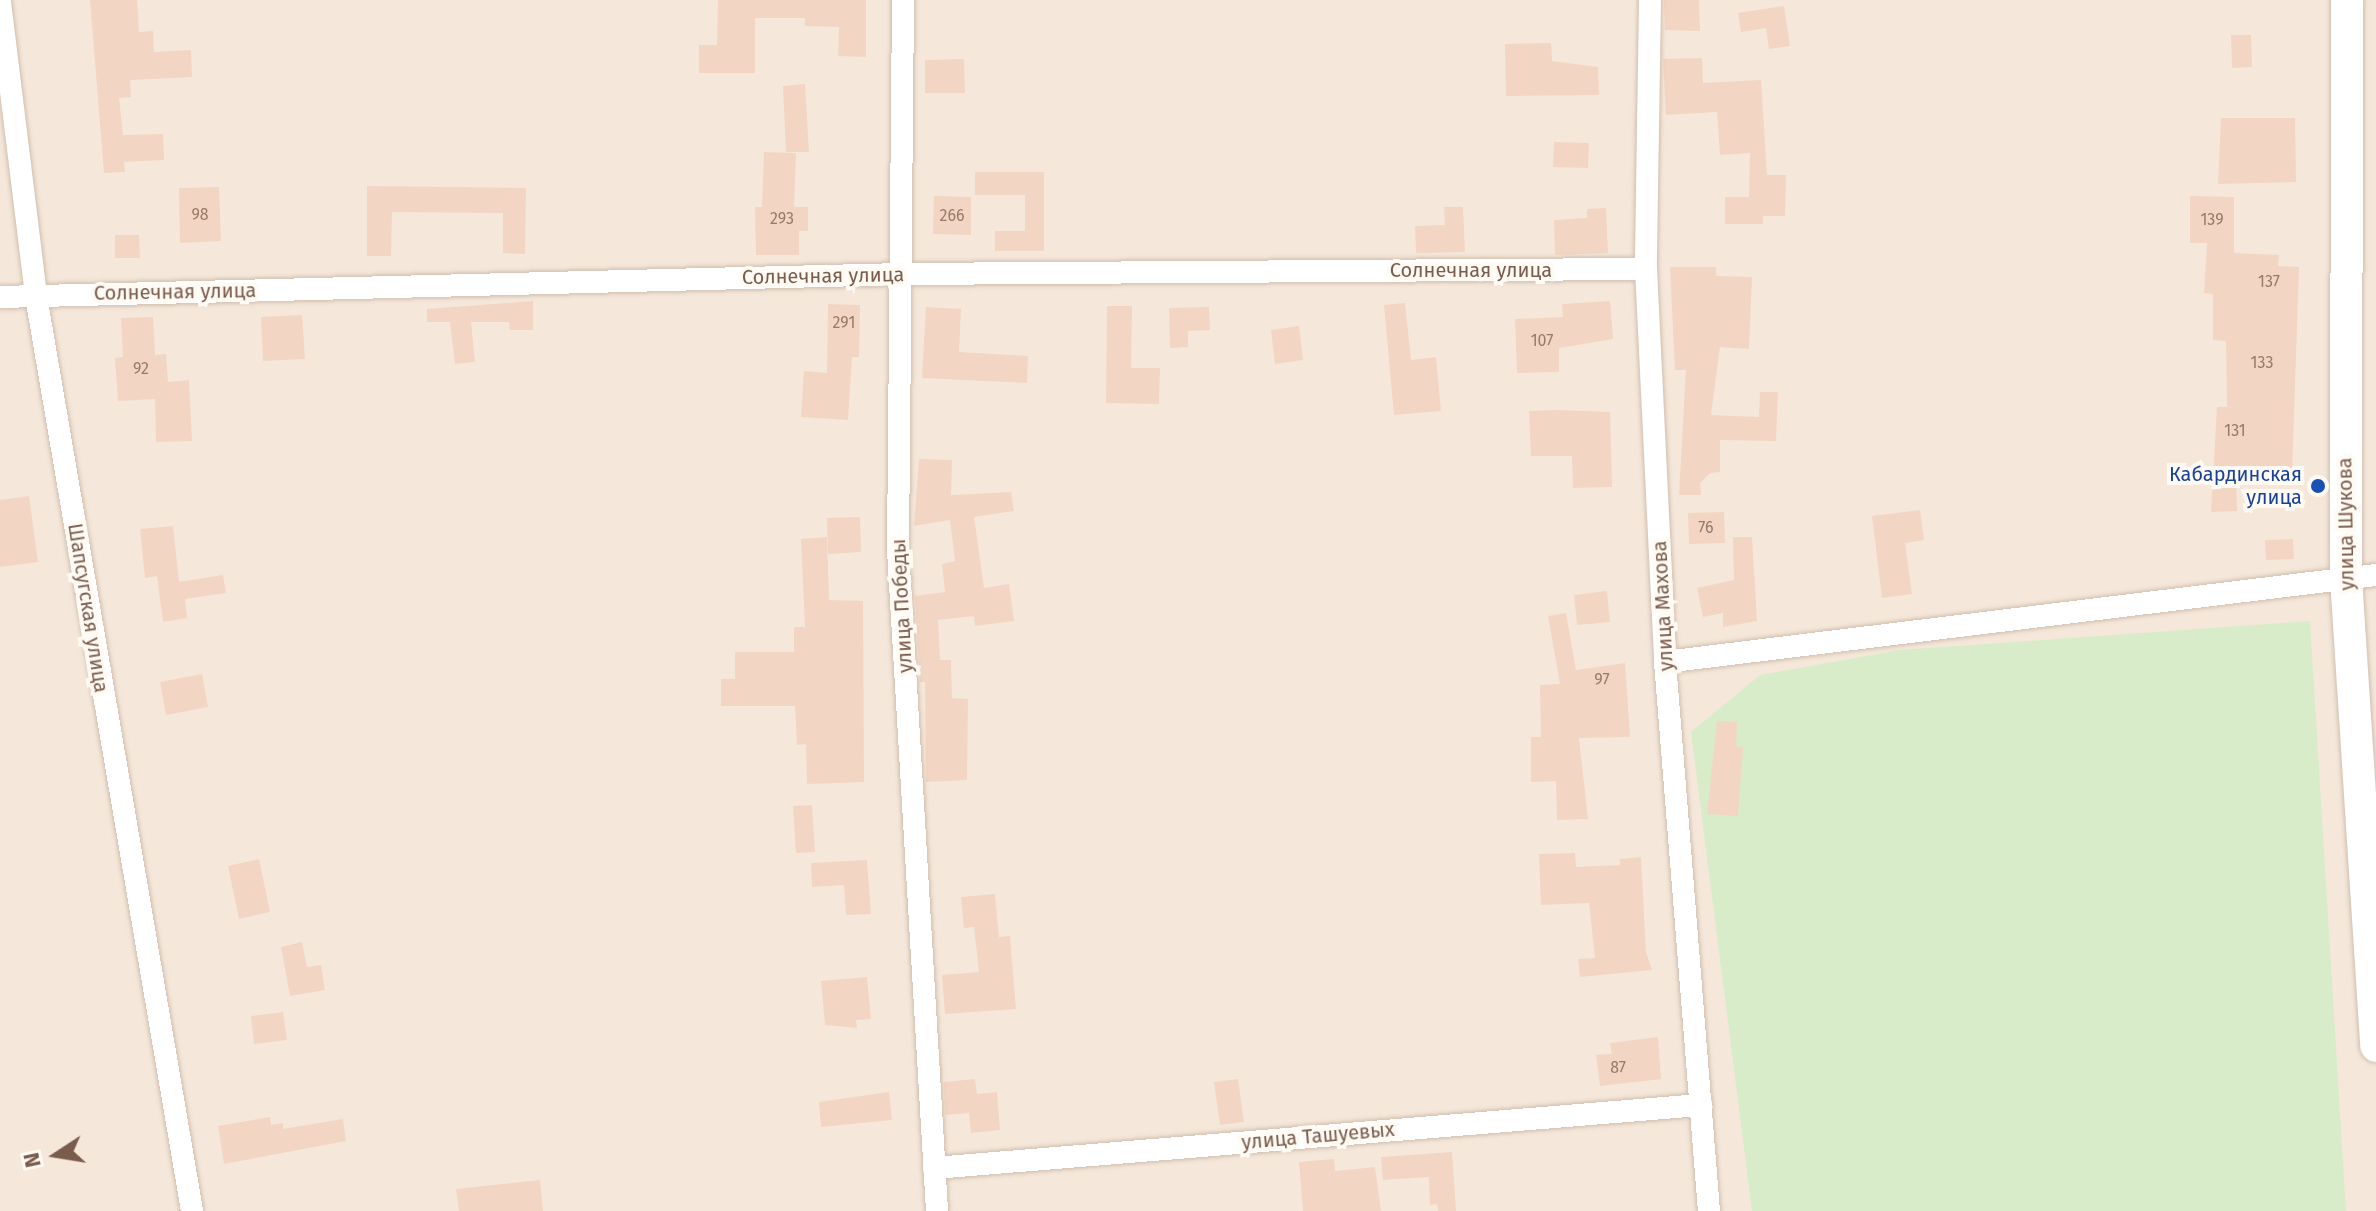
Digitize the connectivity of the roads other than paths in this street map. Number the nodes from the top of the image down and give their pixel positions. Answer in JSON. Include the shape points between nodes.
{"nodes":[{"id":1,"x":903,"y":0,"type":"edge"},
{"id":2,"x":1650,"y":0,"type":"edge"},
{"id":3,"x":2347,"y":0,"type":"edge"},
{"id":4,"x":0,"y":2,"type":"edge"},
{"id":5,"x":1646,"y":269,"type":"junction"},
{"id":6,"x":902,"y":274,"type":"junction"},
{"id":7,"x":36,"y":296,"type":"junction"},
{"id":8,"x":0,"y":297,"type":"edge"},
{"id":9,"x":2361,"y":577,"type":"edge"},
{"id":10,"x":1665,"y":662,"type":"junction"},
{"id":11,"x":2376,"y":1046,"type":"edge"},
{"id":12,"x":1701,"y":1105,"type":"junction"},
{"id":13,"x":934,"y":1168,"type":"junction"},
{"id":14,"x":192,"y":1211,"type":"edge"},
{"id":15,"x":937,"y":1211,"type":"edge"},
{"id":16,"x":1709,"y":1211,"type":"edge"}],
"edges":[{"from":1,"to":6,"type":"street","name":"улица Победы"},
{"from":2,"to":5,"type":"street","name":"улица Махова"},
{"from":3,"to":9,"type":"main road","name":"улица Шукова"},
{"from":4,"to":7,"type":"street","name":"Шапсугская улица"},
{"from":5,"to":6,"type":"street","name":"Солнечная улица"},
{"from":5,"to":10,"type":"street","name":"улица Махова"},
{"from":6,"to":7,"type":"street","name":"Солнечная улица"},
{"from":6,"to":13,"type":"street","name":"улица Победы","via":[[898,550]]},
{"from":7,"to":8,"type":"street","name":"Солнечная улица"},
{"from":7,"to":14,"type":"street","name":"Шапсугская улица"},
{"from":9,"to":10,"type":"street"},
{"from":9,"to":11,"type":"main road","name":"улица Шукова"},
{"from":10,"to":12,"type":"street","name":"улица Махова"},
{"from":12,"to":13,"type":"street","name":"улица Ташуевых"},
{"from":12,"to":16,"type":"street","name":"улица Махова"},
{"from":13,"to":15,"type":"street","name":"улица Победы"}]}
